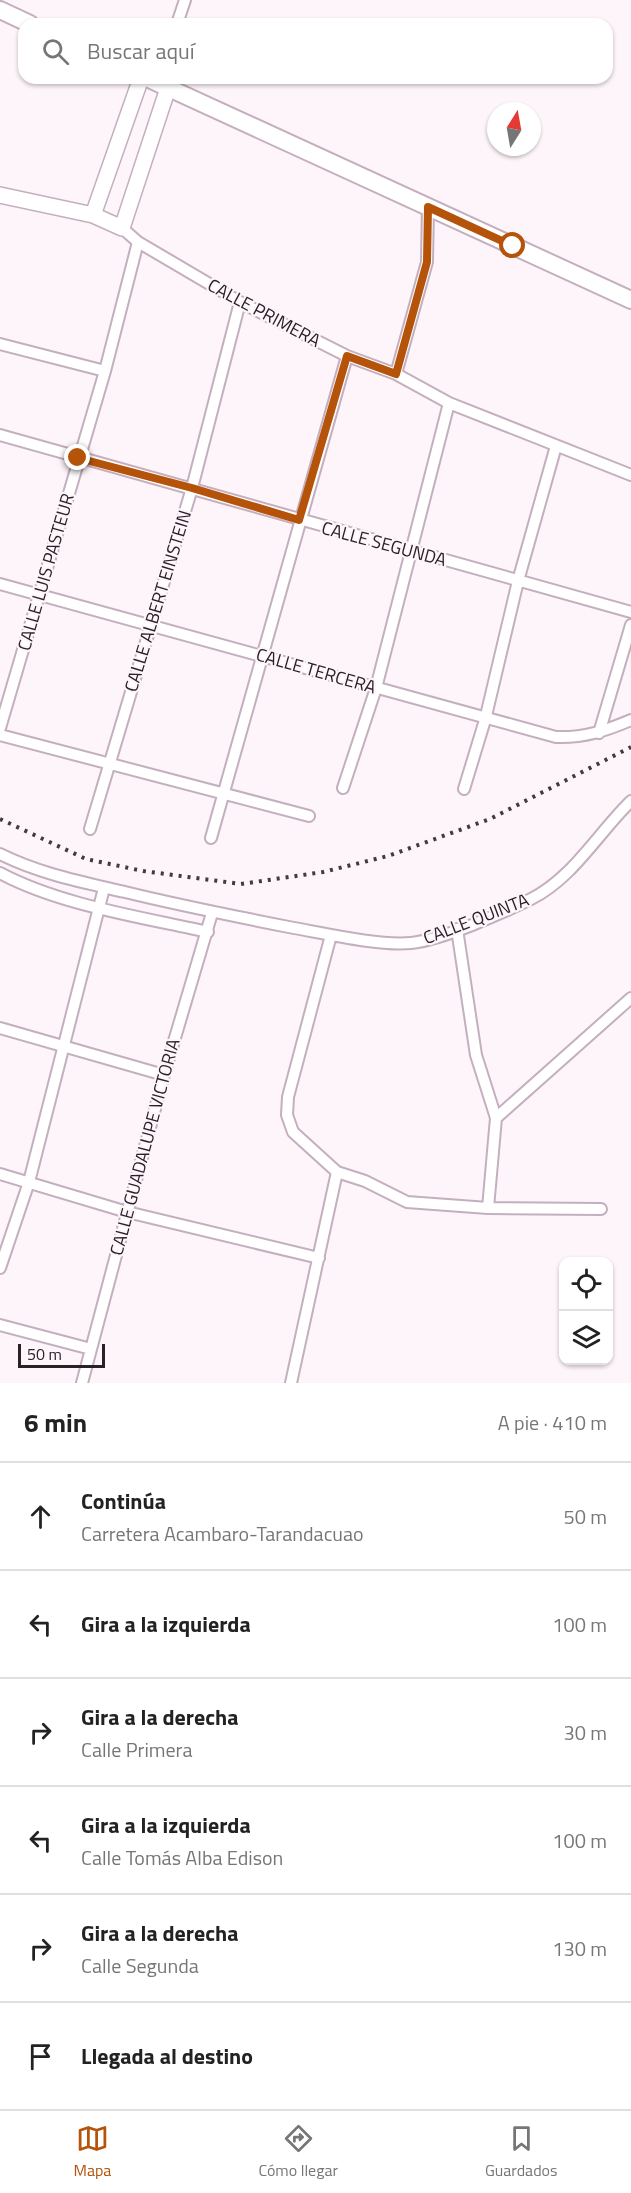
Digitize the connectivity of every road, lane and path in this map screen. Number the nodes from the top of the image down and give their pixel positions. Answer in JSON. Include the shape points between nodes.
{"nodes":[{"id":1,"x":185,"y":0,"type":"edge"},
{"id":2,"x":0,"y":10,"type":"edge"},
{"id":3,"x":18,"y":18,"type":"edge"},
{"id":4,"x":179,"y":18,"type":"edge"},
{"id":5,"x":139,"y":84,"type":"edge"},
{"id":6,"x":167,"y":84,"type":"edge"},
{"id":7,"x":169,"y":84,"type":"edge"},
{"id":8,"x":0,"y":195,"type":"edge"},
{"id":9,"x":428,"y":207,"type":"junction"},
{"id":10,"x":93,"y":215,"type":"junction"},
{"id":11,"x":122,"y":228,"type":"junction"},
{"id":12,"x":138,"y":242,"type":"junction"},
{"id":13,"x":631,"y":300,"type":"edge"},
{"id":14,"x":240,"y":302,"type":"junction"},
{"id":15,"x":0,"y":344,"type":"edge"},
{"id":16,"x":347,"y":356,"type":"junction"},
{"id":17,"x":105,"y":371,"type":"junction"},
{"id":18,"x":396,"y":374,"type":"junction"},
{"id":19,"x":449,"y":403,"type":"junction"},
{"id":20,"x":0,"y":435,"type":"edge"},
{"id":21,"x":556,"y":446,"type":"junction"},
{"id":22,"x":78,"y":458,"type":"junction"},
{"id":23,"x":631,"y":475,"type":"edge"},
{"id":24,"x":192,"y":488,"type":"junction"},
{"id":25,"x":299,"y":520,"type":"junction"},
{"id":26,"x":412,"y":552,"type":"junction"},
{"id":27,"x":518,"y":580,"type":"junction"},
{"id":28,"x":0,"y":584,"type":"edge"},
{"id":29,"x":40,"y":595,"type":"junction"},
{"id":30,"x":631,"y":612,"type":"edge"},
{"id":31,"x":151,"y":625,"type":"junction"},
{"id":32,"x":631,"y":625,"type":"edge"},
{"id":33,"x":261,"y":656,"type":"junction"},
{"id":34,"x":376,"y":688,"type":"junction"},
{"id":35,"x":485,"y":720,"type":"junction"},
{"id":36,"x":631,"y":720,"type":"edge"},
{"id":37,"x":0,"y":728,"type":"edge"},
{"id":38,"x":599,"y":734,"type":"junction"},
{"id":39,"x":0,"y":735,"type":"edge"},
{"id":40,"x":108,"y":764,"type":"junction"},
{"id":41,"x":343,"y":788,"type":"dead end"},
{"id":42,"x":465,"y":789,"type":"dead end"},
{"id":43,"x":222,"y":794,"type":"junction"},
{"id":44,"x":631,"y":801,"type":"edge"},
{"id":45,"x":309,"y":816,"type":"dead end"},
{"id":46,"x":90,"y":829,"type":"dead end"},
{"id":47,"x":211,"y":838,"type":"dead end"},
{"id":48,"x":0,"y":854,"type":"edge"},
{"id":49,"x":0,"y":873,"type":"edge"},
{"id":50,"x":104,"y":888,"type":"junction"},
{"id":51,"x":99,"y":907,"type":"junction"},
{"id":52,"x":212,"y":913,"type":"junction"},
{"id":53,"x":457,"y":929,"type":"junction"},
{"id":54,"x":208,"y":932,"type":"junction"},
{"id":55,"x":331,"y":934,"type":"junction"},
{"id":56,"x":631,"y":999,"type":"edge"},
{"id":57,"x":0,"y":1028,"type":"edge"},
{"id":58,"x":63,"y":1046,"type":"junction"},
{"id":59,"x":164,"y":1075,"type":"junction"},
{"id":60,"x":496,"y":1118,"type":"junction"},
{"id":61,"x":338,"y":1172,"type":"junction"},
{"id":62,"x":0,"y":1174,"type":"edge"},
{"id":63,"x":28,"y":1182,"type":"junction"},
{"id":64,"x":488,"y":1208,"type":"junction"},
{"id":65,"x":601,"y":1209,"type":"dead end"},
{"id":66,"x":127,"y":1212,"type":"junction"},
{"id":67,"x":320,"y":1258,"type":"junction"},
{"id":68,"x":0,"y":1268,"type":"edge"},
{"id":69,"x":0,"y":1325,"type":"edge"},
{"id":70,"x":91,"y":1349,"type":"junction"},
{"id":71,"x":82,"y":1383,"type":"edge"},
{"id":72,"x":291,"y":1383,"type":"edge"}],
"edges":[{"from":1,"to":4,"type":"street"},
{"from":2,"to":3,"type":"main road"},
{"from":5,"to":10,"type":"street"},
{"from":6,"to":11,"type":"street"},
{"from":7,"to":9,"type":"main road"},
{"from":8,"to":10,"type":"street","name":"CALLE PRIMERA"},
{"from":9,"to":13,"type":"main road"},
{"from":9,"to":18,"type":"street","via":[[427,262]]},
{"from":10,"to":11,"type":"street","name":"CALLE PRIMERA"},
{"from":11,"to":12,"type":"street","name":"CALLE PRIMERA"},
{"from":12,"to":14,"type":"street","name":"CALLE PRIMERA"},
{"from":12,"to":17,"type":"street","name":"CALLE LUIS PASTEUR"},
{"from":14,"to":16,"type":"street","name":"CALLE PRIMERA"},
{"from":14,"to":24,"type":"street","name":"CALLE ALBERT EINSTEIN"},
{"from":15,"to":17,"type":"street"},
{"from":16,"to":18,"type":"street","name":"CALLE PRIMERA"},
{"from":16,"to":25,"type":"street"},
{"from":17,"to":22,"type":"street","name":"CALLE LUIS PASTEUR"},
{"from":18,"to":19,"type":"street","name":"CALLE PRIMERA"},
{"from":19,"to":21,"type":"street","name":"CALLE PRIMERA"},
{"from":19,"to":26,"type":"street"},
{"from":20,"to":22,"type":"street","name":"CALLE SEGUNDA"},
{"from":21,"to":23,"type":"street","name":"CALLE PRIMERA"},
{"from":21,"to":27,"type":"street"},
{"from":22,"to":24,"type":"street","name":"CALLE SEGUNDA"},
{"from":22,"to":29,"type":"street","name":"CALLE LUIS PASTEUR"},
{"from":24,"to":25,"type":"street","name":"CALLE SEGUNDA"},
{"from":24,"to":31,"type":"street","name":"CALLE ALBERT EINSTEIN"},
{"from":25,"to":26,"type":"street","name":"CALLE SEGUNDA"},
{"from":25,"to":33,"type":"street"},
{"from":26,"to":27,"type":"street","name":"CALLE SEGUNDA"},
{"from":26,"to":34,"type":"street"},
{"from":27,"to":30,"type":"street","name":"CALLE SEGUNDA"},
{"from":27,"to":35,"type":"street"},
{"from":28,"to":29,"type":"street","name":"CALLE TERCERA"},
{"from":29,"to":31,"type":"street","name":"CALLE TERCERA"},
{"from":29,"to":37,"type":"street","name":"CALLE LUIS PASTEUR"},
{"from":31,"to":33,"type":"street","name":"CALLE TERCERA"},
{"from":31,"to":40,"type":"street","name":"CALLE ALBERT EINSTEIN"},
{"from":32,"to":38,"type":"street"},
{"from":33,"to":34,"type":"street","name":"CALLE TERCERA"},
{"from":33,"to":43,"type":"street"},
{"from":34,"to":35,"type":"street","name":"CALLE TERCERA"},
{"from":34,"to":41,"type":"street"},
{"from":35,"to":38,"type":"street","name":"CALLE TERCERA","via":[[556,737]]},
{"from":35,"to":42,"type":"street"},
{"from":36,"to":38,"type":"street","name":"CALLE TERCERA"},
{"from":39,"to":40,"type":"street"},
{"from":40,"to":43,"type":"street"},
{"from":40,"to":46,"type":"street","name":"CALLE ALBERT EINSTEIN"},
{"from":43,"to":45,"type":"street"},
{"from":43,"to":47,"type":"street"},
{"from":44,"to":53,"type":"street","name":"CALLE QUINTA","via":[[549,889]]},
{"from":48,"to":50,"type":"street","name":"CALLE QUINTA","via":[[29,868]]},
{"from":49,"to":51,"type":"street"},
{"from":50,"to":51,"type":"street"},
{"from":50,"to":52,"type":"street","name":"CALLE QUINTA"},
{"from":51,"to":54,"type":"street"},
{"from":51,"to":58,"type":"street"},
{"from":52,"to":54,"type":"street","name":"CALLE GUADALUPE VICTORIA"},
{"from":52,"to":55,"type":"street","name":"CALLE QUINTA"},
{"from":53,"to":55,"type":"street","name":"CALLE QUINTA","via":[[403,944]]},
{"from":53,"to":60,"type":"street","via":[[476,1055]]},
{"from":54,"to":59,"type":"street","name":"CALLE GUADALUPE VICTORIA"},
{"from":55,"to":61,"type":"street","via":[[288,1097],[287,1115],[293,1132]]},
{"from":56,"to":60,"type":"street"},
{"from":57,"to":58,"type":"street"},
{"from":58,"to":59,"type":"street"},
{"from":58,"to":63,"type":"street"},
{"from":59,"to":66,"type":"street","name":"CALLE GUADALUPE VICTORIA"},
{"from":60,"to":64,"type":"street"},
{"from":61,"to":64,"type":"street","via":[[365,1180],[406,1202]]},
{"from":61,"to":67,"type":"street"},
{"from":62,"to":63,"type":"street"},
{"from":63,"to":66,"type":"street"},
{"from":63,"to":68,"type":"street"},
{"from":64,"to":65,"type":"street"},
{"from":66,"to":67,"type":"street"},
{"from":66,"to":70,"type":"street","name":"CALLE GUADALUPE VICTORIA"},
{"from":67,"to":72,"type":"street"},
{"from":69,"to":70,"type":"street"},
{"from":70,"to":71,"type":"street","name":"CALLE GUADALUPE VICTORIA"}]}
